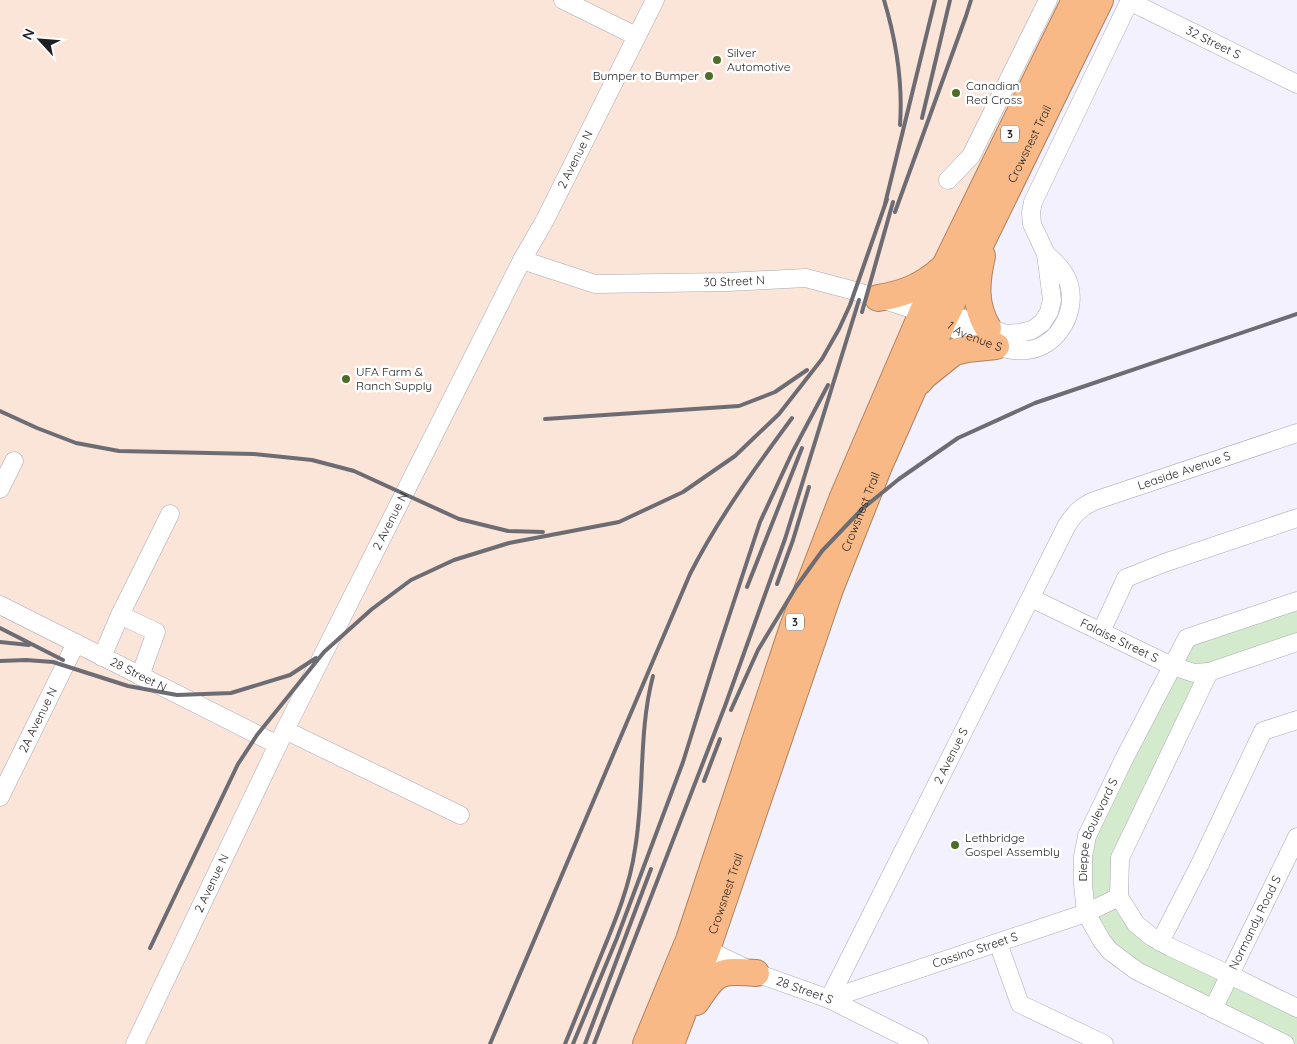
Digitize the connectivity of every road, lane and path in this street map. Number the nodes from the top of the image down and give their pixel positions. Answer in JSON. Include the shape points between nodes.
{"nodes":[{"id":1,"x":563,"y":0,"type":"edge"},
{"id":2,"x":654,"y":0,"type":"edge"},
{"id":3,"x":1048,"y":0,"type":"edge"},
{"id":4,"x":1075,"y":0,"type":"edge"},
{"id":5,"x":1100,"y":0,"type":"edge"},
{"id":6,"x":1130,"y":1,"type":"edge"},
{"id":7,"x":636,"y":36,"type":"junction"},
{"id":8,"x":1297,"y":84,"type":"edge"},
{"id":9,"x":948,"y":180,"type":"dead end"},
{"id":10,"x":990,"y":223,"type":"junction"},
{"id":11,"x":522,"y":260,"type":"junction"},
{"id":12,"x":944,"y":267,"type":"junction"},
{"id":13,"x":878,"y":298,"type":"junction"},
{"id":14,"x":933,"y":315,"type":"junction"},
{"id":15,"x":992,"y":337,"type":"junction"},
{"id":16,"x":908,"y":401,"type":"junction"},
{"id":17,"x":1297,"y":433,"type":"edge"},
{"id":18,"x":14,"y":461,"type":"dead end"},
{"id":19,"x":0,"y":489,"type":"edge"},
{"id":20,"x":1075,"y":513,"type":"joint"},
{"id":21,"x":170,"y":514,"type":"dead end"},
{"id":22,"x":1297,"y":518,"type":"edge"},
{"id":23,"x":1031,"y":598,"type":"junction"},
{"id":24,"x":1297,"y":601,"type":"edge"},
{"id":25,"x":0,"y":605,"type":"edge"},
{"id":26,"x":120,"y":615,"type":"junction"},
{"id":27,"x":1101,"y":632,"type":"junction"},
{"id":28,"x":1297,"y":642,"type":"edge"},
{"id":29,"x":76,"y":643,"type":"junction"},
{"id":30,"x":102,"y":657,"type":"junction"},
{"id":31,"x":1172,"y":666,"type":"junction"},
{"id":32,"x":1209,"y":672,"type":"junction"},
{"id":33,"x":140,"y":676,"type":"junction"},
{"id":34,"x":1297,"y":720,"type":"edge"},
{"id":35,"x":281,"y":738,"type":"junction"},
{"id":36,"x":0,"y":797,"type":"edge"},
{"id":37,"x":460,"y":815,"type":"dead end"},
{"id":38,"x":1297,"y":837,"type":"edge"},
{"id":39,"x":1118,"y":897,"type":"junction"},
{"id":40,"x":1086,"y":913,"type":"junction"},
{"id":41,"x":998,"y":942,"type":"junction"},
{"id":42,"x":1160,"y":942,"type":"junction"},
{"id":43,"x":698,"y":945,"type":"junction"},
{"id":44,"x":756,"y":973,"type":"junction"},
{"id":45,"x":1230,"y":975,"type":"junction"},
{"id":46,"x":829,"y":999,"type":"junction"},
{"id":47,"x":1297,"y":1008,"type":"edge"},
{"id":48,"x":1213,"y":1009,"type":"junction"},
{"id":49,"x":674,"y":1035,"type":"edge"},
{"id":50,"x":135,"y":1044,"type":"edge"},
{"id":51,"x":646,"y":1044,"type":"edge"},
{"id":52,"x":919,"y":1044,"type":"edge"},
{"id":53,"x":1104,"y":1044,"type":"edge"},
{"id":54,"x":1285,"y":1044,"type":"edge"}],
"edges":[{"from":1,"to":7,"type":"street"},
{"from":2,"to":7,"type":"street","name":"2 Avenue N"},
{"from":3,"to":9,"type":"street","via":[[971,156]]},
{"from":4,"to":12,"type":"highway","name":"Crowsnest Trail","number":"3"},
{"from":5,"to":10,"type":"highway","name":"Crowsnest Trail","number":"3"},
{"from":6,"to":8,"type":"street","name":"32 Street S"},
{"from":6,"to":15,"type":"street","name":"1 Avenue S","via":[[1033,202],[1032,224],[1046,254],[1052,300],[1049,312],[1032,330]]},
{"from":7,"to":11,"type":"street","name":"2 Avenue N"},
{"from":10,"to":14,"type":"highway","name":"Crowsnest Trail","number":"3"},
{"from":10,"to":15,"type":"highway","via":[[977,293],[978,307]]},
{"from":11,"to":13,"type":"street","name":"30 Street N","via":[[594,284],[806,278]]},
{"from":11,"to":35,"type":"street","name":"2 Avenue N"},
{"from":12,"to":13,"type":"highway","via":[[913,290]]},
{"from":12,"to":14,"type":"highway","name":"Crowsnest Trail","number":"3"},
{"from":13,"to":14,"type":"street","name":"30 Street N"},
{"from":14,"to":15,"type":"street","name":"1 Avenue S","via":[[961,318]]},
{"from":14,"to":16,"type":"highway","name":"Crowsnest Trail","number":"3"},
{"from":14,"to":43,"type":"highway","name":"Crowsnest Trail","number":"3","via":[[843,496],[793,627]]},
{"from":15,"to":16,"type":"highway","via":[[954,352],[923,377]]},
{"from":16,"to":43,"type":"highway","name":"Crowsnest Trail","number":"3","via":[[830,589]]},
{"from":17,"to":20,"type":"street","name":"Leaside Avenue S","via":[[1094,501]]},
{"from":18,"to":19,"type":"street"},
{"from":20,"to":23,"type":"street","name":"2 Avenue S"},
{"from":21,"to":26,"type":"street"},
{"from":22,"to":27,"type":"street","via":[[1126,578]]},
{"from":23,"to":27,"type":"street","name":"Falaise Street S"},
{"from":23,"to":46,"type":"street","name":"2 Avenue S"},
{"from":24,"to":31,"type":"street","name":"Dieppe Boulevard S","via":[[1187,638]]},
{"from":25,"to":29,"type":"street","name":"28 Street N"},
{"from":26,"to":30,"type":"street"},
{"from":26,"to":33,"type":"street","via":[[156,632]]},
{"from":27,"to":31,"type":"street","name":"Falaise Street S"},
{"from":28,"to":32,"type":"street"},
{"from":29,"to":30,"type":"street","name":"28 Street N"},
{"from":29,"to":36,"type":"street","name":"2A Avenue N"},
{"from":30,"to":33,"type":"street","name":"28 Street N"},
{"from":31,"to":32,"type":"street","name":"Falaise Street S","via":[[1194,673]]},
{"from":31,"to":40,"type":"street","name":"Dieppe Boulevard S","via":[[1087,836],[1083,856]]},
{"from":32,"to":39,"type":"street","via":[[1120,858]]},
{"from":33,"to":35,"type":"street","name":"28 Street N"},
{"from":34,"to":42,"type":"street","via":[[1262,731]]},
{"from":35,"to":37,"type":"street","name":"28 Street N"},
{"from":35,"to":50,"type":"street","name":"2 Avenue N"},
{"from":38,"to":45,"type":"street","name":"Normandy Road S"},
{"from":39,"to":40,"type":"street","name":"Cassino Street S"},
{"from":39,"to":42,"type":"street","via":[[1136,924]]},
{"from":40,"to":41,"type":"street","name":"Cassino Street S"},
{"from":40,"to":48,"type":"street","name":"Dieppe Boulevard S","via":[[1110,951],[1137,971]]},
{"from":41,"to":46,"type":"street","name":"Cassino Street S"},
{"from":41,"to":53,"type":"street","via":[[1020,1004]]},
{"from":42,"to":45,"type":"street"},
{"from":43,"to":44,"type":"street","name":"28 Street S"},
{"from":43,"to":49,"type":"highway","name":"Crowsnest Trail","number":"3"},
{"from":43,"to":51,"type":"highway","name":"Crowsnest Trail","number":"3"},
{"from":44,"to":46,"type":"street","name":"28 Street S"},
{"from":44,"to":49,"type":"highway","via":[[730,971],[714,977]]},
{"from":45,"to":47,"type":"street"},
{"from":45,"to":48,"type":"street","name":"Normandy Road S"},
{"from":46,"to":52,"type":"street","name":"28 Street S"},
{"from":48,"to":54,"type":"street","name":"Dieppe Boulevard S"}]}
